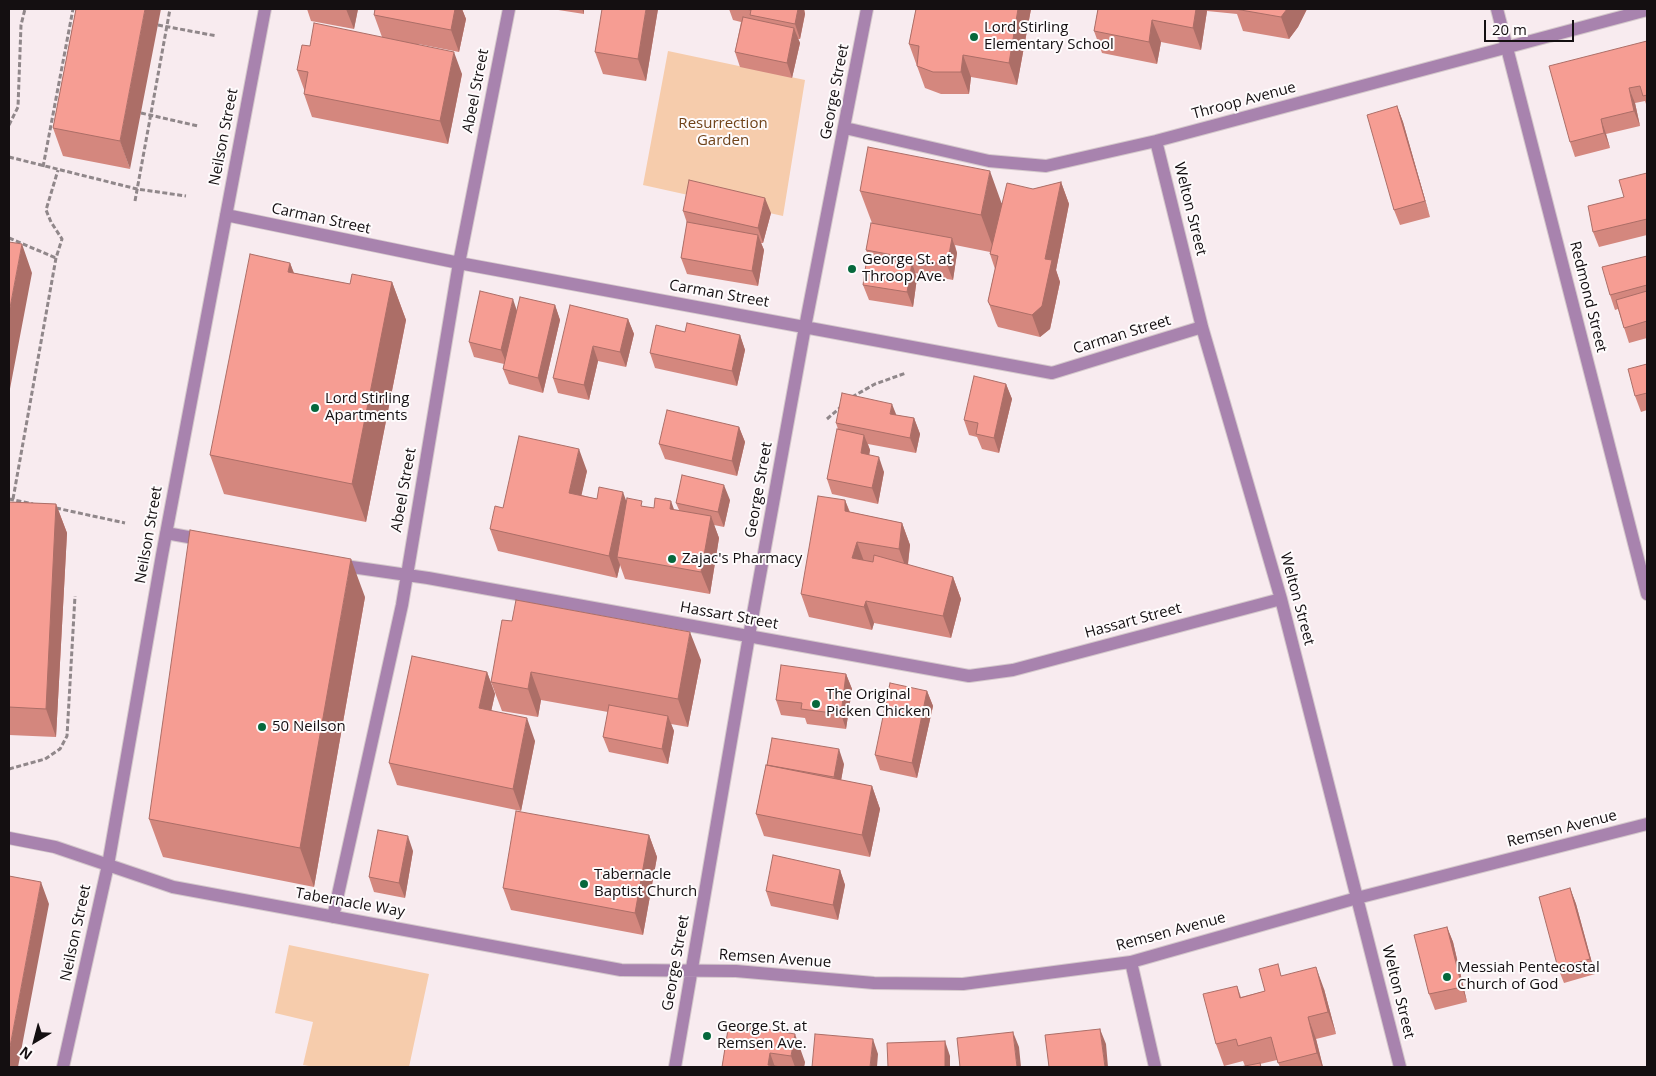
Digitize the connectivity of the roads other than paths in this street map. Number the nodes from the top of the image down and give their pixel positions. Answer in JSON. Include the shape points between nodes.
{"nodes":[{"id":1,"x":265,"y":9,"type":"edge"},
{"id":2,"x":508,"y":9,"type":"edge"},
{"id":3,"x":867,"y":9,"type":"edge"},
{"id":4,"x":1497,"y":9,"type":"edge"},
{"id":5,"x":1647,"y":10,"type":"edge"},
{"id":6,"x":1507,"y":46,"type":"junction"},
{"id":7,"x":845,"y":128,"type":"junction"},
{"id":8,"x":1156,"y":141,"type":"junction"},
{"id":9,"x":226,"y":215,"type":"junction"},
{"id":10,"x":459,"y":263,"type":"junction"},
{"id":11,"x":805,"y":327,"type":"junction"},
{"id":12,"x":1202,"y":327,"type":"junction"},
{"id":13,"x":166,"y":533,"type":"junction"},
{"id":14,"x":220,"y":543,"type":"edge"},
{"id":15,"x":326,"y":563,"type":"edge"},
{"id":16,"x":405,"y":575,"type":"junction"},
{"id":17,"x":1647,"y":594,"type":"edge"},
{"id":18,"x":1281,"y":599,"type":"junction"},
{"id":19,"x":749,"y":636,"type":"junction"},
{"id":20,"x":1647,"y":824,"type":"edge"},
{"id":21,"x":9,"y":838,"type":"edge"},
{"id":22,"x":108,"y":865,"type":"junction"},
{"id":23,"x":1357,"y":898,"type":"junction"},
{"id":24,"x":333,"y":917,"type":"junction"},
{"id":25,"x":1131,"y":962,"type":"junction"},
{"id":26,"x":690,"y":971,"type":"junction"},
{"id":27,"x":64,"y":1067,"type":"edge"},
{"id":28,"x":675,"y":1067,"type":"edge"},
{"id":29,"x":1155,"y":1067,"type":"edge"},
{"id":30,"x":1400,"y":1067,"type":"edge"}],
"edges":[{"from":1,"to":9,"type":"street","name":"Neilson Street"},
{"from":2,"to":10,"type":"street","name":"Abeel Street"},
{"from":3,"to":7,"type":"street","name":"George Street"},
{"from":4,"to":6,"type":"street","name":"Redmond Street"},
{"from":5,"to":6,"type":"street","name":"Throop Avenue"},
{"from":6,"to":8,"type":"street","name":"Throop Avenue"},
{"from":6,"to":17,"type":"street","name":"Redmond Street"},
{"from":7,"to":8,"type":"street","name":"Throop Avenue","via":[[989,162],[1046,166]]},
{"from":7,"to":11,"type":"street","name":"George Street"},
{"from":8,"to":12,"type":"street","name":"Welton Street"},
{"from":9,"to":10,"type":"street","name":"Carman Street"},
{"from":9,"to":13,"type":"street","name":"Neilson Street"},
{"from":10,"to":11,"type":"street","name":"Carman Street"},
{"from":10,"to":16,"type":"street","name":"Abeel Street"},
{"from":11,"to":12,"type":"street","name":"Carman Street","via":[[1052,373]]},
{"from":11,"to":19,"type":"street","name":"George Street"},
{"from":12,"to":18,"type":"street","name":"Welton Street"},
{"from":13,"to":14,"type":"street"},
{"from":13,"to":22,"type":"street","name":"Neilson Street"},
{"from":15,"to":16,"type":"street","name":"Hassart Street"},
{"from":16,"to":19,"type":"street","name":"Hassart Street"},
{"from":16,"to":24,"type":"street","name":"Abeel Street","via":[[402,605]]},
{"from":18,"to":19,"type":"street","name":"Hassart Street","via":[[1013,670],[969,676]]},
{"from":18,"to":23,"type":"street","name":"Welton Street"},
{"from":19,"to":26,"type":"street","name":"George Street"},
{"from":20,"to":23,"type":"street","name":"Remsen Avenue"},
{"from":21,"to":22,"type":"street","name":"Tabernacle Way","via":[[55,847]]},
{"from":22,"to":24,"type":"street","name":"Tabernacle Way","via":[[172,887]]},
{"from":22,"to":27,"type":"street","name":"Neilson Street"},
{"from":23,"to":25,"type":"street","name":"Remsen Avenue"},
{"from":23,"to":30,"type":"street","name":"Welton Street"},
{"from":24,"to":26,"type":"street","name":"Tabernacle Way","via":[[621,970]]},
{"from":25,"to":26,"type":"street","name":"Remsen Avenue","via":[[963,984],[874,983],[746,972]]},
{"from":25,"to":29,"type":"street"},
{"from":26,"to":28,"type":"street","name":"George Street"}]}
